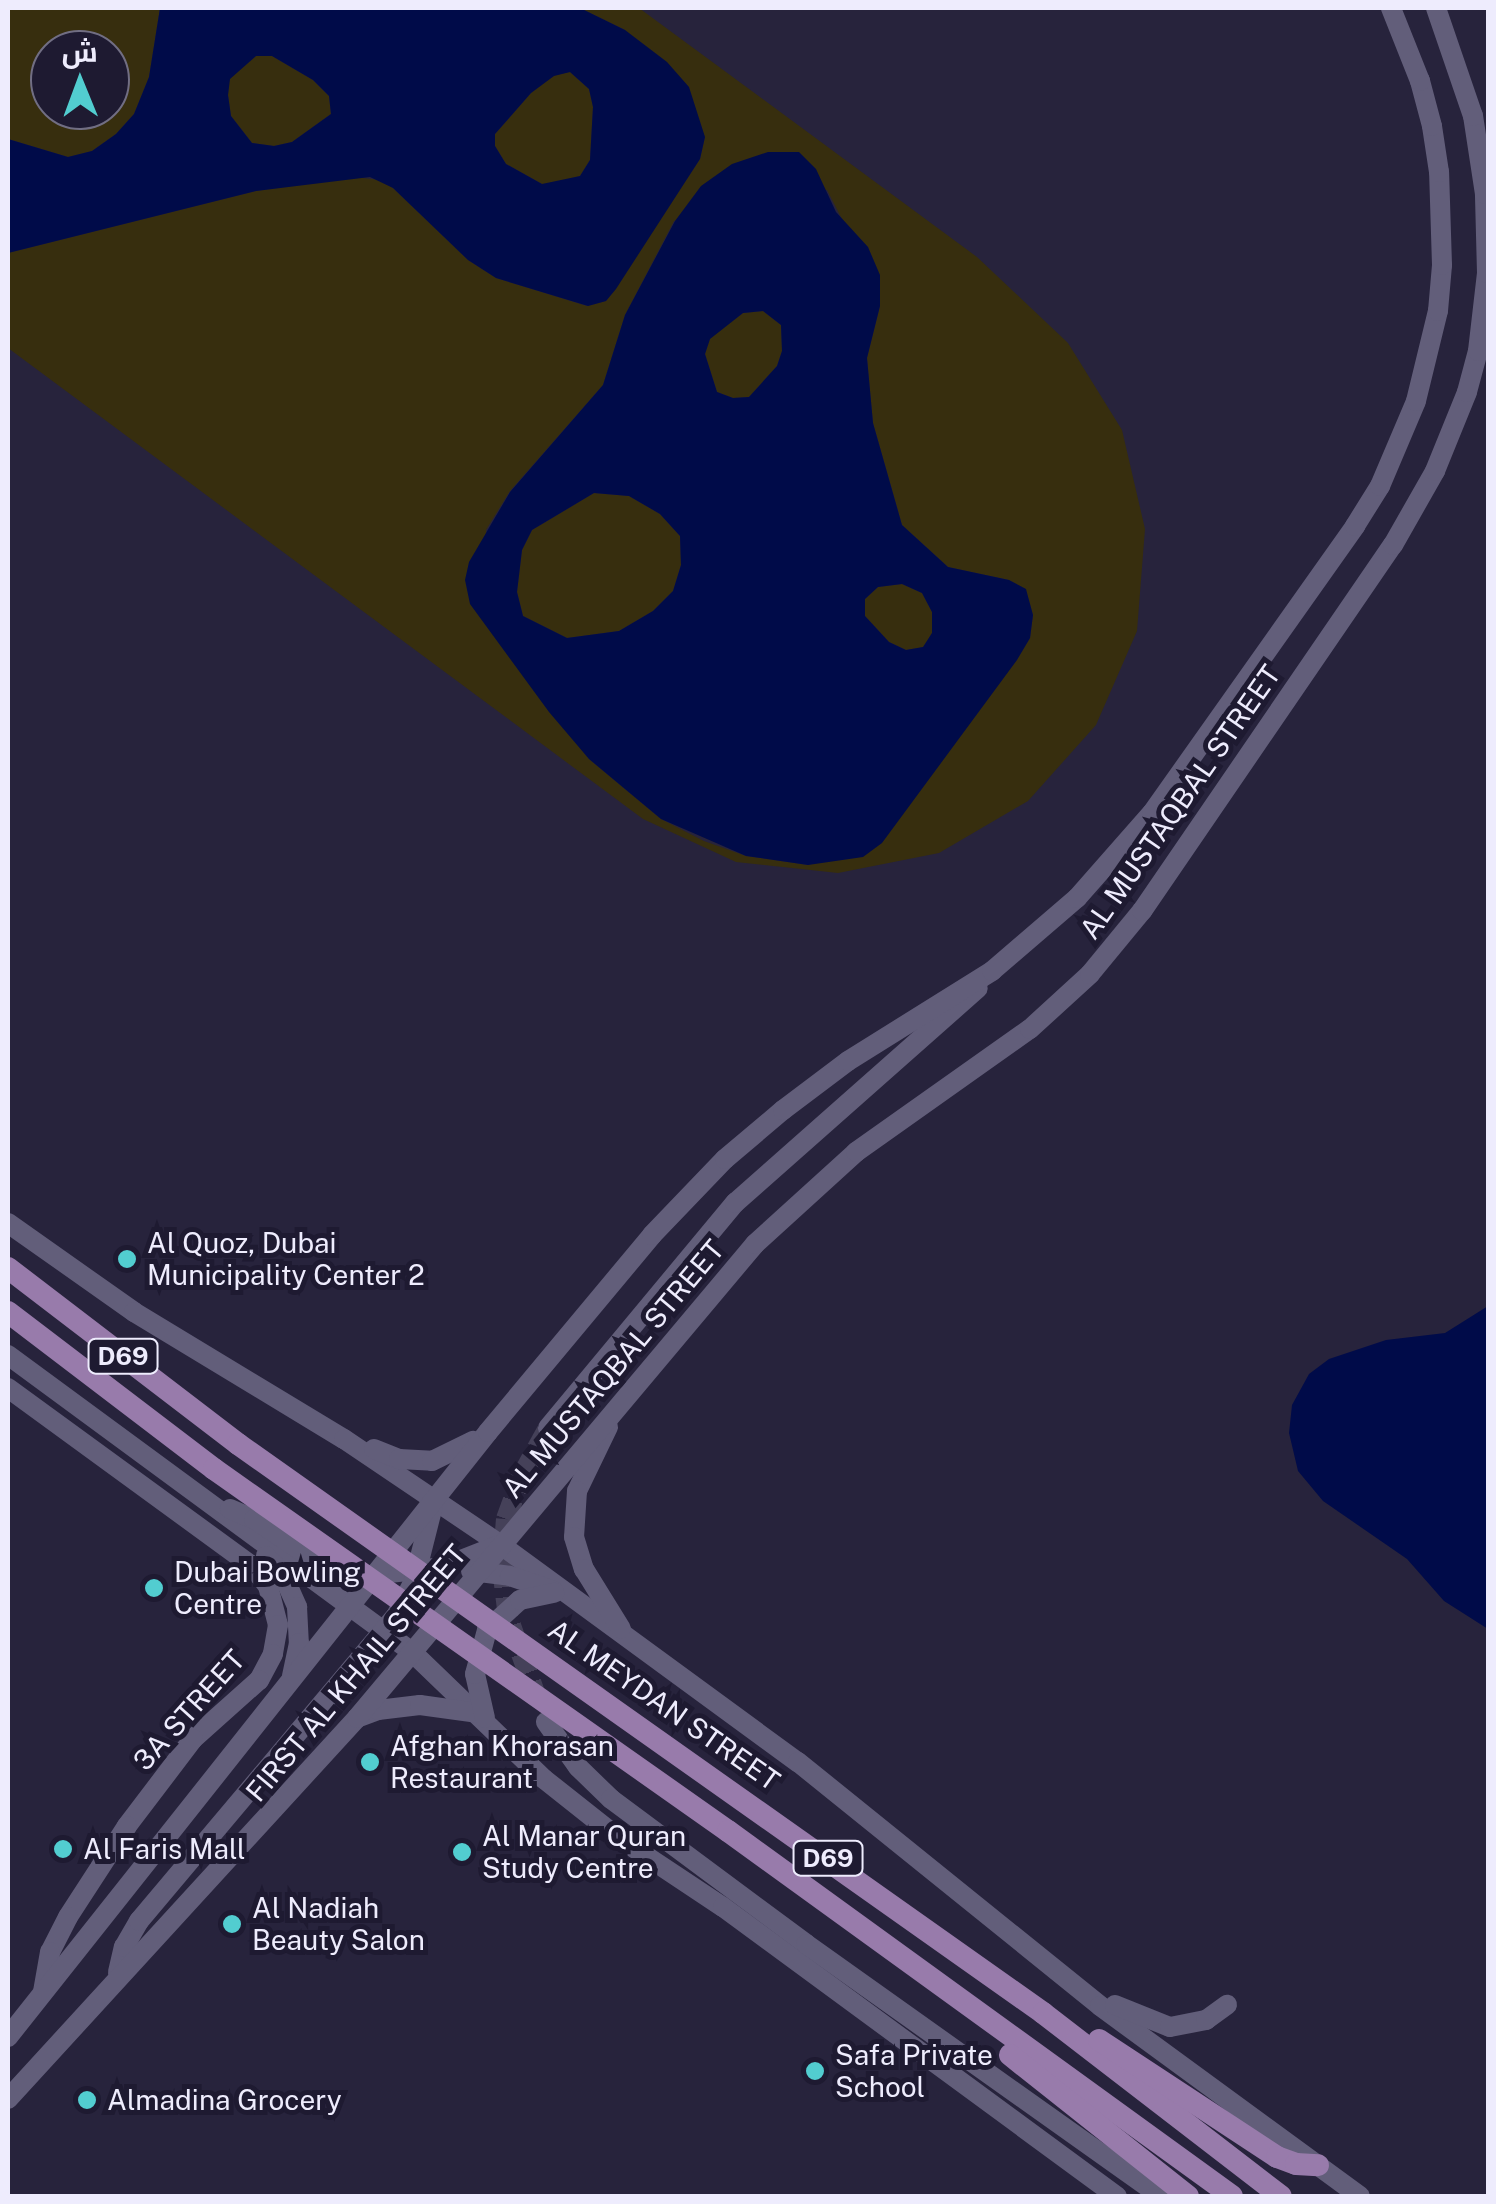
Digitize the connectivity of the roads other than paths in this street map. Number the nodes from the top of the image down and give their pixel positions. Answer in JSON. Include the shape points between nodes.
{"nodes":[{"id":1,"x":1376,"y":8,"type":"edge"},
{"id":2,"x":1391,"y":8,"type":"edge"},
{"id":3,"x":1436,"y":8,"type":"edge"},
{"id":4,"x":1420,"y":81,"type":"junction"},
{"id":5,"x":1488,"y":353,"type":"edge"},
{"id":6,"x":1466,"y":392,"type":"junction"},
{"id":7,"x":992,"y":971,"type":"junction"},
{"id":8,"x":8,"y":1223,"type":"edge"},
{"id":9,"x":8,"y":1268,"type":"edge"},
{"id":10,"x":8,"y":1312,"type":"edge"},
{"id":11,"x":8,"y":1355,"type":"edge"},
{"id":12,"x":8,"y":1388,"type":"edge"},
{"id":13,"x":622,"y":1398,"type":"junction"},
{"id":14,"x":548,"y":1428,"type":"tunnel mouth"},
{"id":15,"x":488,"y":1432,"type":"junction"},
{"id":16,"x":344,"y":1440,"type":"junction"},
{"id":17,"x":441,"y":1504,"type":"junction"},
{"id":18,"x":218,"y":1510,"type":"junction"},
{"id":19,"x":501,"y":1545,"type":"junction"},
{"id":20,"x":480,"y":1570,"type":"junction"},
{"id":21,"x":422,"y":1575,"type":"junction"},
{"id":22,"x":373,"y":1578,"type":"junction"},
{"id":23,"x":566,"y":1593,"type":"junction"},
{"id":24,"x":350,"y":1607,"type":"junction"},
{"id":25,"x":384,"y":1632,"type":"junction"},
{"id":26,"x":627,"y":1638,"type":"junction"},
{"id":27,"x":412,"y":1652,"type":"junction"},
{"id":28,"x":285,"y":1689,"type":"junction"},
{"id":29,"x":232,"y":1707,"type":"junction"},
{"id":30,"x":482,"y":1717,"type":"junction"},
{"id":31,"x":357,"y":1718,"type":"junction"},
{"id":32,"x":546,"y":1722,"type":"tunnel mouth"},
{"id":33,"x":118,"y":1977,"type":"junction"},
{"id":34,"x":42,"y":1992,"type":"junction"},
{"id":35,"x":954,"y":1996,"type":"junction"},
{"id":36,"x":1228,"y":2005,"type":"dead end"},
{"id":37,"x":1100,"y":2006,"type":"junction"},
{"id":38,"x":1043,"y":2013,"type":"junction"},
{"id":39,"x":8,"y":2036,"type":"edge"},
{"id":40,"x":8,"y":2099,"type":"edge"},
{"id":41,"x":1318,"y":2165,"type":"junction"},
{"id":42,"x":1118,"y":2196,"type":"edge"},
{"id":43,"x":1162,"y":2196,"type":"edge"},
{"id":44,"x":1188,"y":2196,"type":"edge"},
{"id":45,"x":1232,"y":2196,"type":"edge"},
{"id":46,"x":1281,"y":2196,"type":"edge"},
{"id":47,"x":1360,"y":2196,"type":"edge"}],
"edges":[{"from":1,"to":4,"type":"main road"},
{"from":2,"to":4,"type":"main road","name":"AL MUSTAQBAL STREET"},
{"from":3,"to":6,"type":"main road","name":"AL MUSTAQBAL STREET","via":[[1473,116],[1485,194],[1484,312]]},
{"from":4,"to":7,"type":"main road","name":"AL MUSTAQBAL STREET","via":[[1440,172],[1442,265],[1429,356],[1400,444],[1356,526],[1152,813],[1077,898]]},
{"from":5,"to":6,"type":"main road"},
{"from":6,"to":13,"type":"main road","name":"AL MUSTAQBAL STREET","via":[[1436,471],[1393,545],[1117,944],[1030,1028],[815,1186],[727,1275]]},
{"from":7,"to":14,"type":"main road","via":[[949,1019],[814,1128],[736,1202]]},
{"from":7,"to":15,"type":"main road","name":"AL MUSTAQBAL STREET","via":[[848,1061],[738,1148],[652,1235]]},
{"from":8,"to":16,"type":"main road","via":[[184,1344]]},
{"from":9,"to":38,"type":"main road","name":"AL MEYDAN STREET","number":"D69","via":[[238,1444]]},
{"from":10,"to":35,"type":"main road","number":"D69","via":[[214,1469]]},
{"from":11,"to":18,"type":"main road"},
{"from":12,"to":29,"type":"main road","name":"3A STREET","via":[[260,1575],[276,1610],[277,1640],[267,1668]]},
{"from":13,"to":19,"type":"main road","name":"AL MUSTAQBAL STREET"},
{"from":13,"to":26,"type":"main road","via":[[577,1491],[573,1514],[584,1570]]},
{"from":15,"to":16,"type":"main road","via":[[448,1456],[416,1462]]},
{"from":15,"to":17,"type":"main road","name":"AL MUSTAQBAL STREET"},
{"from":16,"to":17,"type":"main road"},
{"from":17,"to":19,"type":"main road"},
{"from":17,"to":21,"type":"main road"},
{"from":17,"to":22,"type":"main road","name":"FIRST AL KHAIL STREET"},
{"from":18,"to":22,"type":"main road","via":[[246,1514],[333,1570]]},
{"from":18,"to":24,"type":"main road"},
{"from":18,"to":28,"type":"main road","via":[[272,1561],[291,1590],[299,1625]]},
{"from":19,"to":20,"type":"main road","name":"FIRST AL KHAIL STREET"},
{"from":19,"to":21,"type":"main road"},
{"from":19,"to":23,"type":"main road"},
{"from":20,"to":21,"type":"main road"},
{"from":20,"to":23,"type":"main road"},
{"from":20,"to":27,"type":"main road","name":"FIRST AL KHAIL STREET"},
{"from":21,"to":22,"type":"main road"},
{"from":21,"to":24,"type":"main road"},
{"from":21,"to":25,"type":"main road"},
{"from":21,"to":27,"type":"main road"},
{"from":22,"to":24,"type":"main road","name":"FIRST AL KHAIL STREET"},
{"from":23,"to":26,"type":"main road"},
{"from":23,"to":30,"type":"main road","via":[[520,1600],[487,1630],[475,1674]]},
{"from":24,"to":25,"type":"main road"},
{"from":24,"to":28,"type":"main road","name":"FIRST AL KHAIL STREET"},
{"from":25,"to":27,"type":"main road"},
{"from":25,"to":33,"type":"main road","via":[[139,1922]]},
{"from":26,"to":37,"type":"main road","via":[[798,1762]]},
{"from":27,"to":30,"type":"main road"},
{"from":27,"to":31,"type":"main road","name":"FIRST AL KHAIL STREET"},
{"from":28,"to":29,"type":"main road"},
{"from":28,"to":34,"type":"main road","name":"FIRST AL KHAIL STREET"},
{"from":29,"to":34,"type":"main road","name":"3A STREET","via":[[193,1739],[128,1826],[58,1934]]},
{"from":30,"to":31,"type":"main road","via":[[420,1704]]},
{"from":30,"to":42,"type":"main road","via":[[544,1779],[616,1836]]},
{"from":31,"to":33,"type":"main road","name":"FIRST AL KHAIL STREET"},
{"from":32,"to":43,"type":"main road","via":[[611,1799]]},
{"from":33,"to":40,"type":"main road","name":"FIRST AL KHAIL STREET"},
{"from":34,"to":39,"type":"main road","name":"FIRST AL KHAIL STREET"},
{"from":35,"to":44,"type":"main road","via":[[970,2022]]},
{"from":35,"to":45,"type":"main road","number":"D69"},
{"from":36,"to":37,"type":"main road","via":[[1206,2020],[1170,2026],[1116,2005]]},
{"from":37,"to":41,"type":"main road"},
{"from":38,"to":41,"type":"main road","via":[[1070,2022],[1277,2157]]},
{"from":38,"to":46,"type":"main road","name":"AL MEYDAN STREET","number":"D69"},
{"from":41,"to":47,"type":"main road"}]}
